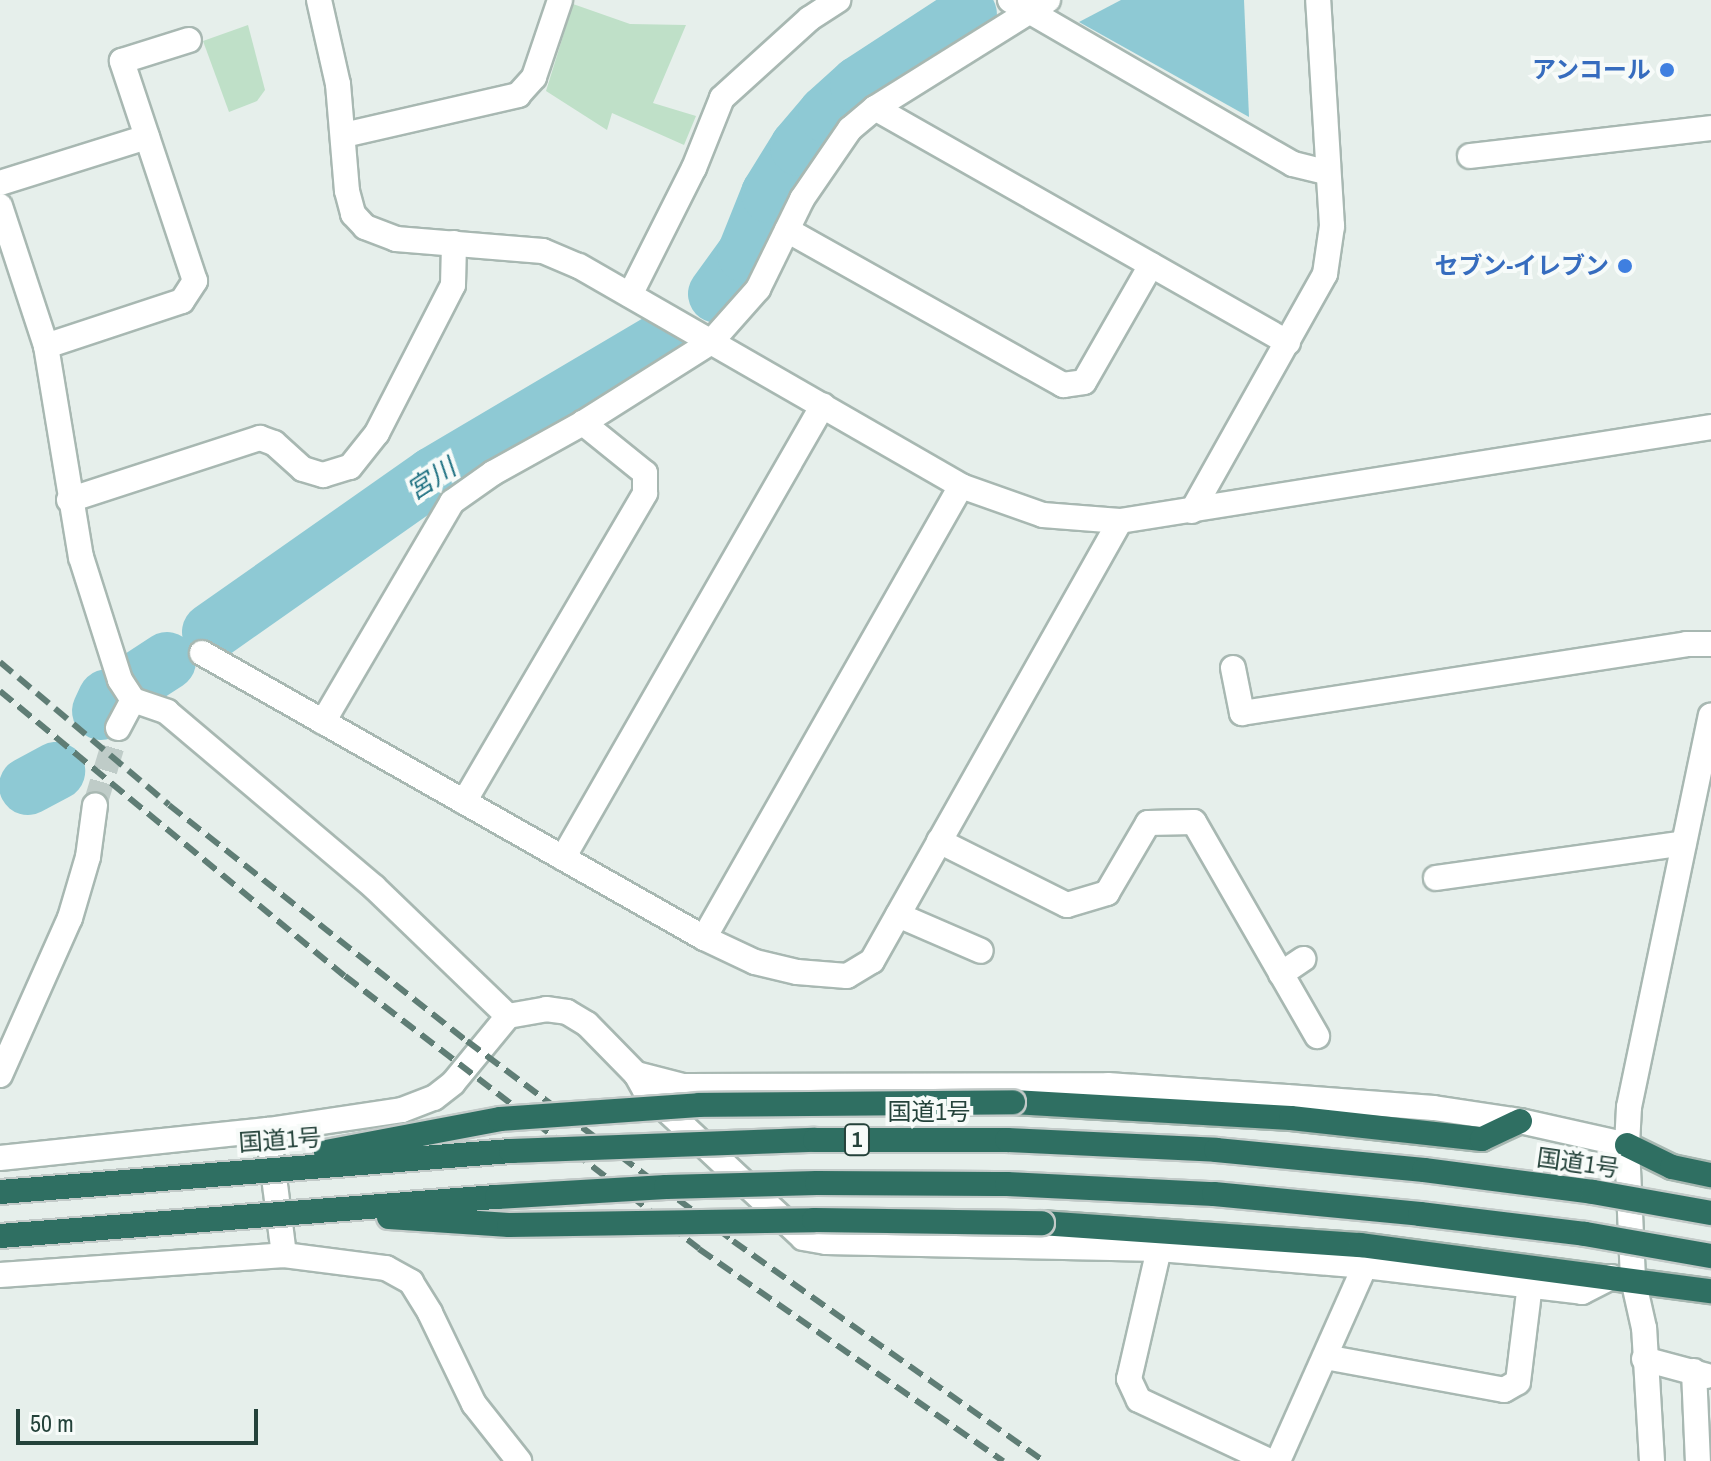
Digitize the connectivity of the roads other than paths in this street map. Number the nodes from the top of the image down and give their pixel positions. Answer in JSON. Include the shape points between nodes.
{"nodes":[{"id":1,"x":319,"y":0,"type":"edge"},
{"id":2,"x":560,"y":0,"type":"edge"},
{"id":3,"x":838,"y":0,"type":"edge"},
{"id":4,"x":1318,"y":0,"type":"edge"},
{"id":5,"x":1028,"y":4,"type":"edge"},
{"id":6,"x":189,"y":40,"type":"dead end"},
{"id":7,"x":875,"y":108,"type":"junction"},
{"id":8,"x":1711,"y":128,"type":"edge"},
{"id":9,"x":344,"y":135,"type":"junction"},
{"id":10,"x":147,"y":137,"type":"junction"},
{"id":11,"x":1470,"y":156,"type":"dead end"},
{"id":12,"x":1328,"y":173,"type":"junction"},
{"id":13,"x":0,"y":183,"type":"edge"},
{"id":14,"x":2,"y":220,"type":"edge"},
{"id":15,"x":787,"y":230,"type":"junction"},
{"id":16,"x":454,"y":243,"type":"junction"},
{"id":17,"x":1151,"y":265,"type":"junction"},
{"id":18,"x":630,"y":295,"type":"junction"},
{"id":19,"x":711,"y":342,"type":"junction"},
{"id":20,"x":1288,"y":343,"type":"junction"},
{"id":21,"x":46,"y":346,"type":"junction"},
{"id":22,"x":823,"y":405,"type":"junction"},
{"id":23,"x":583,"y":423,"type":"junction"},
{"id":24,"x":1711,"y":427,"type":"edge"},
{"id":25,"x":961,"y":486,"type":"junction"},
{"id":26,"x":69,"y":500,"type":"junction"},
{"id":27,"x":1192,"y":511,"type":"junction"},
{"id":28,"x":1120,"y":521,"type":"junction"},
{"id":29,"x":1711,"y":644,"type":"edge"},
{"id":30,"x":202,"y":653,"type":"dead end"},
{"id":31,"x":1233,"y":668,"type":"dead end"},
{"id":32,"x":133,"y":700,"type":"junction"},
{"id":33,"x":1711,"y":715,"type":"edge"},
{"id":34,"x":323,"y":722,"type":"junction"},
{"id":35,"x":118,"y":728,"type":"tunnel mouth"},
{"id":36,"x":1706,"y":772,"type":"edge"},
{"id":37,"x":464,"y":802,"type":"junction"},
{"id":38,"x":95,"y":805,"type":"tunnel mouth"},
{"id":39,"x":939,"y":841,"type":"junction"},
{"id":40,"x":1684,"y":843,"type":"junction"},
{"id":41,"x":563,"y":858,"type":"junction"},
{"id":42,"x":1436,"y":878,"type":"dead end"},
{"id":43,"x":898,"y":915,"type":"junction"},
{"id":44,"x":704,"y":938,"type":"junction"},
{"id":45,"x":981,"y":951,"type":"dead end"},
{"id":46,"x":1303,"y":959,"type":"dead end"},
{"id":47,"x":1281,"y":974,"type":"junction"},
{"id":48,"x":508,"y":1016,"type":"junction"},
{"id":49,"x":1317,"y":1036,"type":"dead end"},
{"id":50,"x":636,"y":1074,"type":"junction"},
{"id":51,"x":0,"y":1075,"type":"edge"},
{"id":52,"x":1520,"y":1121,"type":"junction"},
{"id":53,"x":268,"y":1130,"type":"junction"},
{"id":54,"x":1627,"y":1145,"type":"junction"},
{"id":55,"x":0,"y":1158,"type":"edge"},
{"id":56,"x":218,"y":1173,"type":"junction"},
{"id":57,"x":1711,"y":1175,"type":"edge"},
{"id":58,"x":0,"y":1192,"type":"edge"},
{"id":59,"x":304,"y":1211,"type":"junction"},
{"id":60,"x":1711,"y":1213,"type":"edge"},
{"id":61,"x":0,"y":1236,"type":"edge"},
{"id":62,"x":1159,"y":1249,"type":"junction"},
{"id":63,"x":284,"y":1255,"type":"junction"},
{"id":64,"x":1711,"y":1256,"type":"edge"},
{"id":65,"x":1365,"y":1266,"type":"junction"},
{"id":66,"x":0,"y":1275,"type":"edge"},
{"id":67,"x":1622,"y":1278,"type":"junction"},
{"id":68,"x":1530,"y":1284,"type":"junction"},
{"id":69,"x":1711,"y":1291,"type":"edge"},
{"id":70,"x":1325,"y":1357,"type":"junction"},
{"id":71,"x":1644,"y":1359,"type":"junction"},
{"id":72,"x":1702,"y":1374,"type":"edge"},
{"id":73,"x":519,"y":1461,"type":"edge"},
{"id":74,"x":1269,"y":1461,"type":"edge"},
{"id":75,"x":1278,"y":1461,"type":"edge"},
{"id":76,"x":1652,"y":1461,"type":"edge"},
{"id":77,"x":1698,"y":1461,"type":"edge"}],
"edges":[{"from":1,"to":9,"type":"street"},
{"from":2,"to":9,"type":"street","via":[[534,77],[518,95]]},
{"from":3,"to":18,"type":"street","via":[[809,19],[722,98],[694,168]]},
{"from":4,"to":12,"type":"street"},
{"from":5,"to":7,"type":"street"},
{"from":5,"to":12,"type":"street","via":[[1293,164]]},
{"from":6,"to":10,"type":"street","via":[[122,61]]},
{"from":7,"to":15,"type":"street","via":[[850,129]]},
{"from":7,"to":17,"type":"street"},
{"from":8,"to":11,"type":"street"},
{"from":9,"to":16,"type":"street","via":[[347,191],[353,214],[365,227],[396,239]]},
{"from":10,"to":13,"type":"street"},
{"from":10,"to":21,"type":"street","via":[[195,281],[182,301]]},
{"from":12,"to":20,"type":"street","via":[[1332,226],[1325,274]]},
{"from":14,"to":21,"type":"street"},
{"from":15,"to":17,"type":"street","via":[[1063,385],[1084,382]]},
{"from":15,"to":19,"type":"street","via":[[758,289]]},
{"from":16,"to":18,"type":"street","via":[[543,251]]},
{"from":16,"to":26,"type":"street","via":[[453,285],[377,433],[350,467],[323,475],[303,469],[274,443],[260,438]]},
{"from":17,"to":20,"type":"street"},
{"from":18,"to":19,"type":"street"},
{"from":19,"to":22,"type":"street"},
{"from":19,"to":23,"type":"street"},
{"from":20,"to":27,"type":"street"},
{"from":21,"to":26,"type":"street"},
{"from":22,"to":25,"type":"street"},
{"from":22,"to":41,"type":"street"},
{"from":23,"to":34,"type":"street","via":[[452,502]]},
{"from":23,"to":37,"type":"street","via":[[645,473],[645,493]]},
{"from":24,"to":27,"type":"street"},
{"from":25,"to":28,"type":"street","via":[[1043,515]]},
{"from":25,"to":44,"type":"street"},
{"from":26,"to":32,"type":"street","via":[[120,680]]},
{"from":27,"to":28,"type":"street"},
{"from":28,"to":39,"type":"street"},
{"from":29,"to":31,"type":"street","via":[[1242,713]]},
{"from":30,"to":34,"type":"street"},
{"from":32,"to":35,"type":"street"},
{"from":32,"to":48,"type":"street","via":[[167,712],[216,753],[374,887]]},
{"from":33,"to":36,"type":"street"},
{"from":34,"to":37,"type":"street"},
{"from":36,"to":40,"type":"street"},
{"from":37,"to":41,"type":"street"},
{"from":38,"to":51,"type":"street","via":[[88,857],[70,918]]},
{"from":39,"to":43,"type":"street"},
{"from":39,"to":47,"type":"street","via":[[1067,905],[1107,893],[1148,823],[1194,822]]},
{"from":40,"to":42,"type":"street"},
{"from":40,"to":54,"type":"street","via":[[1631,1094]]},
{"from":41,"to":44,"type":"street"},
{"from":43,"to":44,"type":"street","via":[[872,961],[847,976],[755,962]]},
{"from":43,"to":45,"type":"street"},
{"from":46,"to":47,"type":"street"},
{"from":47,"to":49,"type":"street"},
{"from":48,"to":50,"type":"street","via":[[530,1010],[567,1012],[606,1040]]},
{"from":48,"to":53,"type":"street","via":[[453,1083],[434,1098],[402,1110]]},
{"from":50,"to":52,"type":"street","via":[[683,1086],[1108,1085],[1434,1108]]},
{"from":50,"to":62,"type":"street","via":[[645,1090],[803,1238]]},
{"from":52,"to":54,"type":"street"},
{"from":52,"to":56,"type":"highway","bridge":true,"via":[[1482,1139],[1291,1118],[1013,1102],[792,1101],[500,1119]]},
{"from":53,"to":55,"type":"street"},
{"from":53,"to":63,"type":"street"},
{"from":54,"to":57,"type":"highway","via":[[1672,1167]]},
{"from":54,"to":67,"type":"street"},
{"from":56,"to":58,"type":"highway","name":"国道1号","number":"1","bridge":true},
{"from":56,"to":60,"type":"highway","name":"国道1号","number":"1","bridge":true,"via":[[511,1151],[1007,1140],[1216,1150],[1424,1170]]},
{"from":59,"to":61,"type":"highway","number":"1","bridge":true},
{"from":59,"to":64,"type":"highway","number":"1","bridge":true,"via":[[666,1187],[1007,1184],[1214,1194],[1389,1211],[1585,1234]]},
{"from":59,"to":67,"type":"highway","bridge":true,"via":[[509,1225],[1042,1223],[1360,1245]]},
{"from":62,"to":65,"type":"street"},
{"from":62,"to":74,"type":"street","via":[[1129,1379],[1139,1400]]},
{"from":63,"to":66,"type":"street"},
{"from":63,"to":73,"type":"street","via":[[386,1268],[411,1282],[474,1404]]},
{"from":65,"to":68,"type":"street"},
{"from":65,"to":70,"type":"street"},
{"from":67,"to":68,"type":"street","via":[[1582,1292]]},
{"from":67,"to":69,"type":"highway"},
{"from":67,"to":71,"type":"street","via":[[1644,1328]]},
{"from":68,"to":70,"type":"street","via":[[1518,1382],[1504,1390]]},
{"from":70,"to":75,"type":"street"},
{"from":71,"to":72,"type":"street"},
{"from":71,"to":76,"type":"street"},
{"from":72,"to":77,"type":"street"}]}
